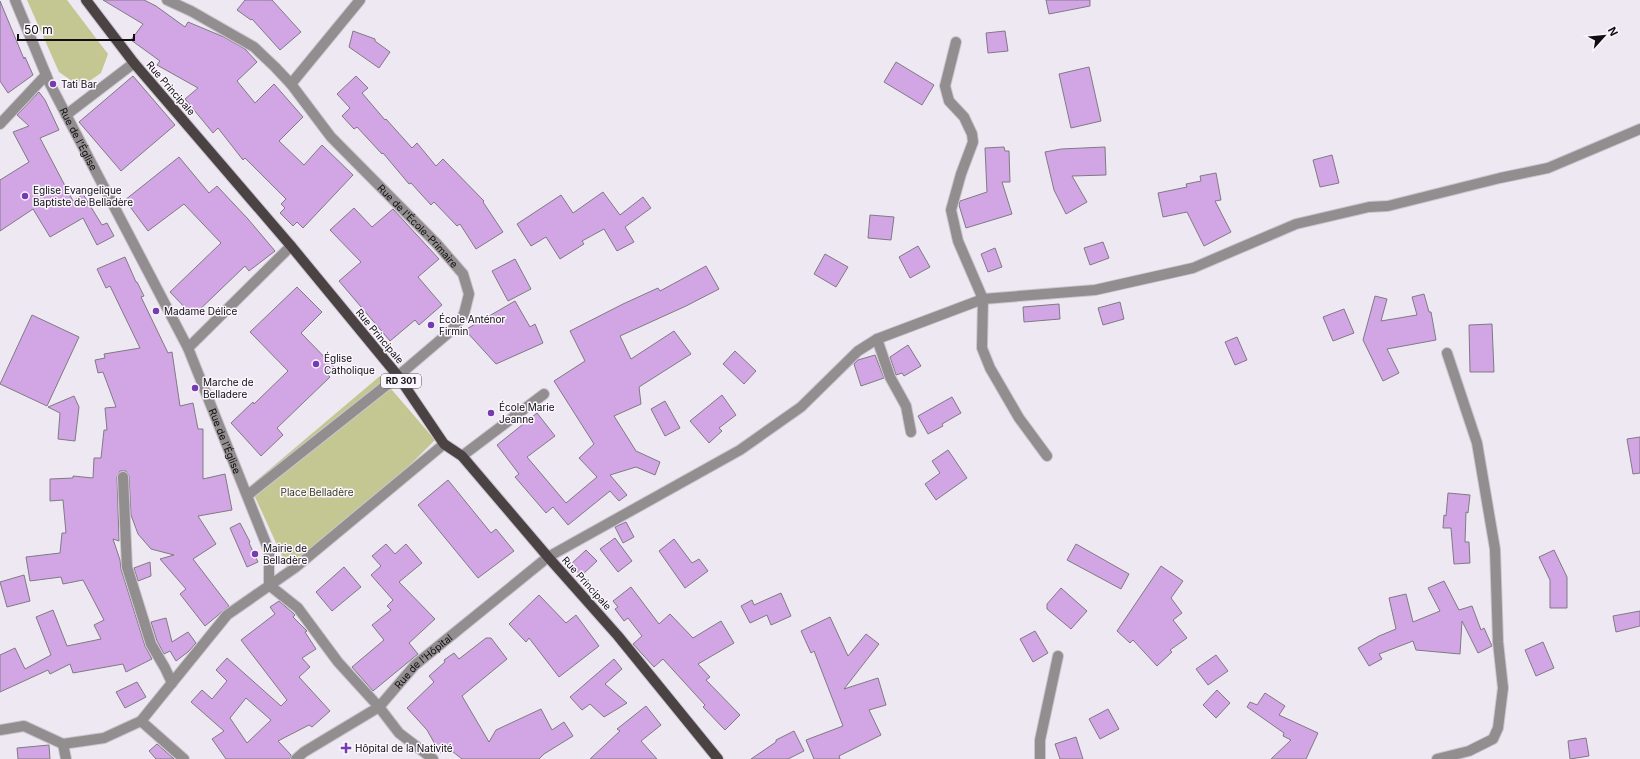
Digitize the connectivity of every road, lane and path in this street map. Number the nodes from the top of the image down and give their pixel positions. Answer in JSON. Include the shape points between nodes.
{"nodes":[{"id":1,"x":15,"y":0,"type":"edge"},
{"id":2,"x":86,"y":0,"type":"edge"},
{"id":3,"x":167,"y":0,"type":"edge"},
{"id":4,"x":360,"y":0,"type":"edge"},
{"id":5,"x":956,"y":42,"type":"dead end"},
{"id":6,"x":134,"y":63,"type":"junction"},
{"id":7,"x":46,"y":75,"type":"junction"},
{"id":8,"x":291,"y":84,"type":"junction"},
{"id":9,"x":66,"y":115,"type":"junction"},
{"id":10,"x":0,"y":124,"type":"edge"},
{"id":11,"x":1640,"y":129,"type":"edge"},
{"id":12,"x":291,"y":246,"type":"junction"},
{"id":13,"x":983,"y":299,"type":"junction"},
{"id":14,"x":877,"y":339,"type":"junction"},
{"id":15,"x":188,"y":348,"type":"junction"},
{"id":16,"x":1447,"y":353,"type":"dead end"},
{"id":17,"x":398,"y":376,"type":"junction"},
{"id":18,"x":544,"y":394,"type":"dead end"},
{"id":19,"x":911,"y":432,"type":"dead end"},
{"id":20,"x":444,"y":444,"type":"junction"},
{"id":21,"x":462,"y":456,"type":"junction"},
{"id":22,"x":1048,"y":456,"type":"dead end"},
{"id":23,"x":123,"y":477,"type":"dead end"},
{"id":24,"x":248,"y":495,"type":"junction"},
{"id":25,"x":548,"y":557,"type":"junction"},
{"id":26,"x":269,"y":585,"type":"junction"},
{"id":27,"x":1058,"y":656,"type":"dead end"},
{"id":28,"x":172,"y":683,"type":"junction"},
{"id":29,"x":379,"y":707,"type":"junction"},
{"id":30,"x":141,"y":721,"type":"junction"},
{"id":31,"x":0,"y":730,"type":"edge"},
{"id":32,"x":63,"y":744,"type":"junction"},
{"id":33,"x":66,"y":759,"type":"edge"},
{"id":34,"x":184,"y":759,"type":"edge"},
{"id":35,"x":296,"y":759,"type":"edge"},
{"id":36,"x":433,"y":759,"type":"edge"},
{"id":37,"x":718,"y":759,"type":"edge"},
{"id":38,"x":1040,"y":759,"type":"edge"},
{"id":39,"x":1437,"y":759,"type":"edge"}],
"edges":[{"from":1,"to":7,"type":"street","name":"Rue de l'Église"},
{"from":2,"to":6,"type":"main road","name":"Rue Principale","number":"RD 301"},
{"from":3,"to":8,"type":"street","name":"Rue de l'École-Primaire","via":[[254,47]]},
{"from":4,"to":8,"type":"street"},
{"from":5,"to":13,"type":"street","via":[[945,86],[949,101],[964,117],[973,142],[951,210],[958,240]]},
{"from":6,"to":9,"type":"street"},
{"from":6,"to":12,"type":"main road","name":"Rue Principale","number":"RD 301"},
{"from":7,"to":9,"type":"street","name":"Rue de l'Église"},
{"from":7,"to":10,"type":"street"},
{"from":8,"to":17,"type":"street","name":"Rue de l'École-Primaire","via":[[331,137],[437,244],[463,274],[469,294],[464,314],[452,330]]},
{"from":9,"to":15,"type":"street","name":"Rue de l'Église"},
{"from":11,"to":13,"type":"street","name":"Rue de l'Hôpital","via":[[1548,168],[1388,206],[1369,207],[1296,224],[1193,268],[1096,290]]},
{"from":12,"to":15,"type":"street"},
{"from":12,"to":17,"type":"main road","name":"Rue Principale","number":"RD 301"},
{"from":13,"to":14,"type":"street","name":"Rue de l'Hôpital"},
{"from":13,"to":22,"type":"street","via":[[982,348],[990,368],[1019,418]]},
{"from":14,"to":19,"type":"street","via":[[890,377],[906,406]]},
{"from":14,"to":25,"type":"street","name":"Rue de l'Hôpital","via":[[858,351],[801,407],[740,450]]},
{"from":15,"to":24,"type":"street","name":"Rue de l'Église"},
{"from":16,"to":39,"type":"street","via":[[1477,443],[1495,549],[1498,642],[1503,688],[1498,728],[1493,739],[1469,751]]},
{"from":17,"to":20,"type":"main road","name":"Rue Principale","number":"RD 301"},
{"from":17,"to":24,"type":"street","name":"Rue de l'École-Primaire"},
{"from":18,"to":21,"type":"street"},
{"from":20,"to":21,"type":"main road","name":"Rue Principale","number":"RD 301"},
{"from":20,"to":26,"type":"street","via":[[296,568]]},
{"from":21,"to":25,"type":"main road","name":"Rue Principale","number":"RD 301"},
{"from":23,"to":28,"type":"street","via":[[127,567],[151,644]]},
{"from":24,"to":26,"type":"street","name":"Rue de l'Église","via":[[269,552]]},
{"from":25,"to":29,"type":"street","name":"Rue de l'Hôpital","via":[[414,665]]},
{"from":25,"to":37,"type":"main road","name":"Rue Principale","number":"RD 301","via":[[618,636]]},
{"from":26,"to":28,"type":"street","via":[[227,615]]},
{"from":26,"to":29,"type":"street","via":[[298,608],[338,662]]},
{"from":27,"to":38,"type":"street","via":[[1040,740]]},
{"from":28,"to":30,"type":"street"},
{"from":29,"to":35,"type":"street","name":"Rue de l'Hôpital"},
{"from":29,"to":36,"type":"street","via":[[399,733]]},
{"from":30,"to":32,"type":"street","via":[[104,738]]},
{"from":30,"to":34,"type":"street"},
{"from":31,"to":32,"type":"street","via":[[24,726]]},
{"from":32,"to":33,"type":"street"}]}
